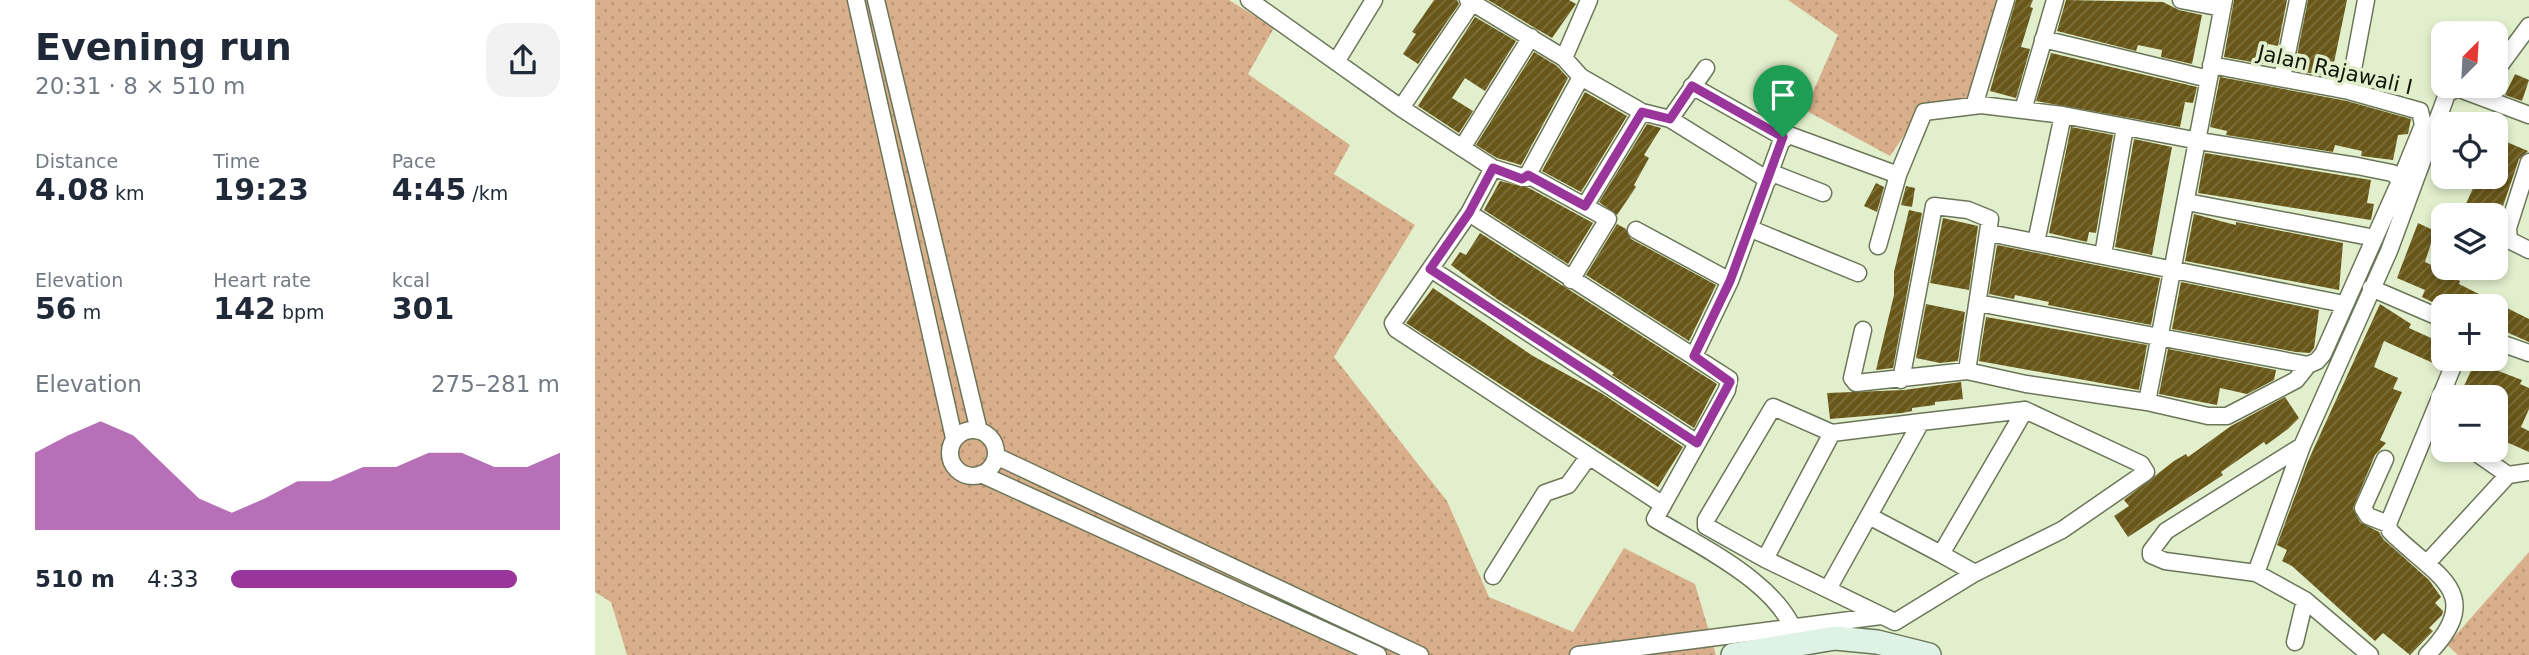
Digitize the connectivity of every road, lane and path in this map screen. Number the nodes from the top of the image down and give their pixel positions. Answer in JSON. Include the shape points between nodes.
{"nodes":[{"id":1,"x":856,"y":0,"type":"edge"},
{"id":2,"x":876,"y":0,"type":"edge"},
{"id":3,"x":1249,"y":0,"type":"edge"},
{"id":4,"x":1374,"y":0,"type":"edge"},
{"id":5,"x":1589,"y":0,"type":"edge"},
{"id":6,"x":2006,"y":0,"type":"edge"},
{"id":7,"x":2055,"y":0,"type":"edge"},
{"id":8,"x":2181,"y":0,"type":"edge"},
{"id":9,"x":2298,"y":0,"type":"edge"},
{"id":10,"x":2366,"y":0,"type":"edge"},
{"id":11,"x":1470,"y":1,"type":"edge"},
{"id":12,"x":2223,"y":4,"type":"edge"},
{"id":13,"x":2528,"y":28,"type":"edge"},
{"id":14,"x":1531,"y":37,"type":"junction"},
{"id":15,"x":2043,"y":39,"type":"junction"},
{"id":16,"x":2508,"y":55,"type":"edge"},
{"id":17,"x":1564,"y":58,"type":"junction"},
{"id":18,"x":1336,"y":62,"type":"junction"},
{"id":19,"x":1706,"y":68,"type":"dead end"},
{"id":20,"x":2210,"y":72,"type":"junction"},
{"id":21,"x":1581,"y":77,"type":"junction"},
{"id":22,"x":2282,"y":78,"type":"junction"},
{"id":23,"x":1692,"y":86,"type":"junction"},
{"id":24,"x":2349,"y":91,"type":"junction"},
{"id":25,"x":2446,"y":98,"type":"edge"},
{"id":26,"x":2496,"y":98,"type":"edge"},
{"id":27,"x":1974,"y":106,"type":"junction"},
{"id":28,"x":1401,"y":108,"type":"junction"},
{"id":29,"x":2023,"y":110,"type":"junction"},
{"id":30,"x":1642,"y":112,"type":"junction"},
{"id":31,"x":2063,"y":114,"type":"junction"},
{"id":32,"x":2529,"y":115,"type":"edge"},
{"id":33,"x":1670,"y":119,"type":"junction"},
{"id":34,"x":2125,"y":127,"type":"junction"},
{"id":35,"x":1783,"y":137,"type":"junction"},
{"id":36,"x":2199,"y":141,"type":"junction"},
{"id":37,"x":1462,"y":148,"type":"junction"},
{"id":38,"x":2529,"y":162,"type":"edge"},
{"id":39,"x":1493,"y":168,"type":"junction"},
{"id":40,"x":1528,"y":175,"type":"junction"},
{"id":41,"x":1770,"y":176,"type":"junction"},
{"id":42,"x":1898,"y":176,"type":"junction"},
{"id":43,"x":2401,"y":179,"type":"junction"},
{"id":44,"x":1823,"y":193,"type":"dead end"},
{"id":45,"x":2187,"y":202,"type":"junction"},
{"id":46,"x":1585,"y":206,"type":"junction"},
{"id":47,"x":1469,"y":213,"type":"junction"},
{"id":48,"x":1751,"y":229,"type":"junction"},
{"id":49,"x":1636,"y":230,"type":"dead end"},
{"id":50,"x":1989,"y":233,"type":"junction"},
{"id":51,"x":2375,"y":238,"type":"junction"},
{"id":52,"x":2036,"y":243,"type":"junction"},
{"id":53,"x":1878,"y":246,"type":"dead end"},
{"id":54,"x":2529,"y":250,"type":"edge"},
{"id":55,"x":2103,"y":255,"type":"junction"},
{"id":56,"x":1430,"y":269,"type":"junction"},
{"id":57,"x":2173,"y":269,"type":"junction"},
{"id":58,"x":1858,"y":273,"type":"dead end"},
{"id":59,"x":1571,"y":280,"type":"junction"},
{"id":60,"x":1730,"y":281,"type":"junction"},
{"id":61,"x":2371,"y":288,"type":"junction"},
{"id":62,"x":1978,"y":303,"type":"junction"},
{"id":63,"x":2344,"y":304,"type":"junction"},
{"id":64,"x":2431,"y":314,"type":"edge"},
{"id":65,"x":1863,"y":330,"type":"dead end"},
{"id":66,"x":2161,"y":337,"type":"junction"},
{"id":67,"x":2508,"y":346,"type":"edge"},
{"id":68,"x":2529,"y":353,"type":"edge"},
{"id":69,"x":1694,"y":356,"type":"junction"},
{"id":70,"x":2308,"y":365,"type":"junction"},
{"id":71,"x":1968,"y":371,"type":"junction"},
{"id":72,"x":2451,"y":371,"type":"edge"},
{"id":73,"x":1901,"y":380,"type":"junction"},
{"id":74,"x":2147,"y":402,"type":"junction"},
{"id":75,"x":2025,"y":410,"type":"junction"},
{"id":76,"x":2429,"y":419,"type":"joint"},
{"id":77,"x":1921,"y":422,"type":"junction"},
{"id":78,"x":979,"y":431,"type":"junction"},
{"id":79,"x":1832,"y":433,"type":"junction"},
{"id":80,"x":954,"y":438,"type":"junction"},
{"id":81,"x":1697,"y":443,"type":"junction"},
{"id":82,"x":2302,"y":446,"type":"junction"},
{"id":83,"x":996,"y":456,"type":"junction"},
{"id":84,"x":1589,"y":456,"type":"junction"},
{"id":85,"x":2385,"y":459,"type":"dead end"},
{"id":86,"x":2489,"y":462,"type":"edge"},
{"id":87,"x":2529,"y":472,"type":"edge"},
{"id":88,"x":981,"y":474,"type":"junction"},
{"id":89,"x":2508,"y":475,"type":"junction"},
{"id":90,"x":1663,"y":505,"type":"junction"},
{"id":91,"x":1869,"y":516,"type":"junction"},
{"id":92,"x":2388,"y":524,"type":"junction"},
{"id":93,"x":1941,"y":554,"type":"junction"},
{"id":94,"x":1765,"y":559,"type":"junction"},
{"id":95,"x":2428,"y":562,"type":"junction"},
{"id":96,"x":1975,"y":573,"type":"junction"},
{"id":97,"x":2256,"y":573,"type":"junction"},
{"id":98,"x":1249,"y":576,"type":"junction"},
{"id":99,"x":1493,"y":576,"type":"dead end"},
{"id":100,"x":1828,"y":589,"type":"junction"},
{"id":101,"x":1241,"y":592,"type":"junction"},
{"id":102,"x":2305,"y":600,"type":"junction"},
{"id":103,"x":1889,"y":619,"type":"junction"},
{"id":104,"x":1797,"y":636,"type":"junction"},
{"id":105,"x":1825,"y":640,"type":"edge"},
{"id":106,"x":2295,"y":642,"type":"dead end"},
{"id":107,"x":1904,"y":649,"type":"junction"},
{"id":108,"x":1378,"y":655,"type":"edge"},
{"id":109,"x":1420,"y":655,"type":"edge"},
{"id":110,"x":1578,"y":655,"type":"edge"},
{"id":111,"x":1733,"y":655,"type":"edge"},
{"id":112,"x":1929,"y":655,"type":"edge"},
{"id":113,"x":2370,"y":655,"type":"edge"},
{"id":114,"x":2427,"y":655,"type":"edge"}],
"edges":[{"from":1,"to":80,"type":"street"},
{"from":2,"to":78,"type":"street"},
{"from":3,"to":18,"type":"street"},
{"from":4,"to":18,"type":"street"},
{"from":5,"to":17,"type":"street"},
{"from":6,"to":27,"type":"street"},
{"from":7,"to":15,"type":"street"},
{"from":8,"to":12,"type":"street"},
{"from":9,"to":22,"type":"street"},
{"from":10,"to":24,"type":"street"},
{"from":11,"to":14,"type":"street"},
{"from":11,"to":28,"type":"street"},
{"from":12,"to":20,"type":"street"},
{"from":13,"to":16,"type":"street"},
{"from":14,"to":17,"type":"street"},
{"from":14,"to":37,"type":"street"},
{"from":15,"to":20,"type":"street","name":"Jalan Rajawali I"},
{"from":15,"to":29,"type":"street"},
{"from":17,"to":21,"type":"street"},
{"from":18,"to":28,"type":"street"},
{"from":19,"to":23,"type":"street"},
{"from":20,"to":22,"type":"street","name":"Jalan Rajawali I"},
{"from":20,"to":36,"type":"street"},
{"from":21,"to":30,"type":"street"},
{"from":21,"to":40,"type":"street"},
{"from":22,"to":24,"type":"street","name":"Jalan Rajawali I"},
{"from":23,"to":33,"type":"street"},
{"from":23,"to":35,"type":"street"},
{"from":24,"to":43,"type":"street","name":"Jalan Rajawali I","via":[[2420,111],[2423,125]]},
{"from":25,"to":61,"type":"street"},
{"from":26,"to":32,"type":"street"},
{"from":27,"to":29,"type":"street"},
{"from":27,"to":42,"type":"street","via":[[1924,112]]},
{"from":28,"to":37,"type":"street"},
{"from":29,"to":31,"type":"street"},
{"from":30,"to":33,"type":"street"},
{"from":30,"to":46,"type":"street"},
{"from":31,"to":34,"type":"street"},
{"from":31,"to":52,"type":"street"},
{"from":33,"to":41,"type":"street"},
{"from":34,"to":36,"type":"street"},
{"from":34,"to":55,"type":"street"},
{"from":35,"to":41,"type":"street"},
{"from":35,"to":42,"type":"street","via":[[1794,136]]},
{"from":36,"to":43,"type":"street","via":[[2369,168]]},
{"from":36,"to":45,"type":"street"},
{"from":37,"to":39,"type":"street"},
{"from":38,"to":54,"type":"street","via":[[2508,228],[2509,240]]},
{"from":39,"to":40,"type":"street","via":[[1522,179]]},
{"from":39,"to":47,"type":"street"},
{"from":40,"to":46,"type":"street"},
{"from":41,"to":44,"type":"street"},
{"from":41,"to":48,"type":"street"},
{"from":42,"to":53,"type":"street"},
{"from":43,"to":51,"type":"street"},
{"from":45,"to":51,"type":"street"},
{"from":45,"to":57,"type":"street"},
{"from":46,"to":59,"type":"street","via":[[1608,219]]},
{"from":47,"to":56,"type":"street"},
{"from":47,"to":59,"type":"street"},
{"from":48,"to":58,"type":"street"},
{"from":48,"to":60,"type":"street"},
{"from":49,"to":60,"type":"street"},
{"from":50,"to":52,"type":"street"},
{"from":50,"to":62,"type":"street"},
{"from":50,"to":73,"type":"street","via":[[1990,219],[1981,213],[1932,208]]},
{"from":51,"to":63,"type":"street"},
{"from":52,"to":55,"type":"street"},
{"from":55,"to":57,"type":"street"},
{"from":56,"to":81,"type":"street"},
{"from":56,"to":84,"type":"street","via":[[1398,315],[1397,329]]},
{"from":57,"to":63,"type":"street"},
{"from":57,"to":66,"type":"street"},
{"from":59,"to":69,"type":"street"},
{"from":60,"to":69,"type":"street"},
{"from":61,"to":64,"type":"street"},
{"from":61,"to":82,"type":"street"},
{"from":62,"to":66,"type":"street"},
{"from":62,"to":71,"type":"street"},
{"from":63,"to":70,"type":"street","via":[[2320,359]]},
{"from":65,"to":73,"type":"street","via":[[1853,381]]},
{"from":66,"to":70,"type":"street"},
{"from":66,"to":74,"type":"street"},
{"from":67,"to":68,"type":"street"},
{"from":69,"to":81,"type":"street","via":[[1730,382]]},
{"from":70,"to":74,"type":"street","via":[[2297,380],[2227,416]]},
{"from":71,"to":73,"type":"street"},
{"from":71,"to":74,"type":"street"},
{"from":72,"to":76,"type":"street"},
{"from":75,"to":77,"type":"street"},
{"from":75,"to":93,"type":"street"},
{"from":75,"to":96,"type":"street","via":[[2141,464],[2145,472],[2062,530]]},
{"from":76,"to":92,"type":"street"},
{"from":77,"to":79,"type":"street"},
{"from":77,"to":91,"type":"street"},
{"from":78,"to":80,"type":"street"},
{"from":78,"to":83,"type":"street","via":[[992,441]]},
{"from":79,"to":94,"type":"street"},
{"from":79,"to":94,"type":"street","via":[[1773,407],[1706,520],[1709,529]]},
{"from":80,"to":88,"type":"street","via":[[950,450],[953,465],[965,475]]},
{"from":81,"to":90,"type":"street"},
{"from":82,"to":97,"type":"street"},
{"from":82,"to":97,"type":"street","via":[[2166,531],[2151,551],[2165,561]]},
{"from":83,"to":88,"type":"street"},
{"from":83,"to":98,"type":"street"},
{"from":84,"to":90,"type":"street"},
{"from":84,"to":99,"type":"street","via":[[1568,485],[1545,493]]},
{"from":85,"to":92,"type":"street","via":[[2363,508],[2368,516]]},
{"from":86,"to":89,"type":"street"},
{"from":87,"to":89,"type":"street"},
{"from":88,"to":101,"type":"street"},
{"from":89,"to":95,"type":"street"},
{"from":90,"to":104,"type":"street","via":[[1655,519],[1754,581]]},
{"from":91,"to":93,"type":"street"},
{"from":91,"to":100,"type":"street"},
{"from":92,"to":95,"type":"street","via":[[2395,536]]},
{"from":93,"to":96,"type":"street"},
{"from":94,"to":100,"type":"street"},
{"from":95,"to":114,"type":"street","via":[[2451,589],[2455,618]]},
{"from":96,"to":103,"type":"street"},
{"from":97,"to":102,"type":"street"},
{"from":98,"to":101,"type":"street"},
{"from":98,"to":109,"type":"street"},
{"from":100,"to":103,"type":"street"},
{"from":101,"to":108,"type":"street"},
{"from":102,"to":106,"type":"street"},
{"from":102,"to":113,"type":"street"},
{"from":103,"to":105,"type":"street"},
{"from":103,"to":107,"type":"street"},
{"from":104,"to":105,"type":"street"},
{"from":104,"to":110,"type":"street"},
{"from":104,"to":111,"type":"street"},
{"from":105,"to":107,"type":"street","via":[[1854,639]]},
{"from":107,"to":112,"type":"street"}]}
